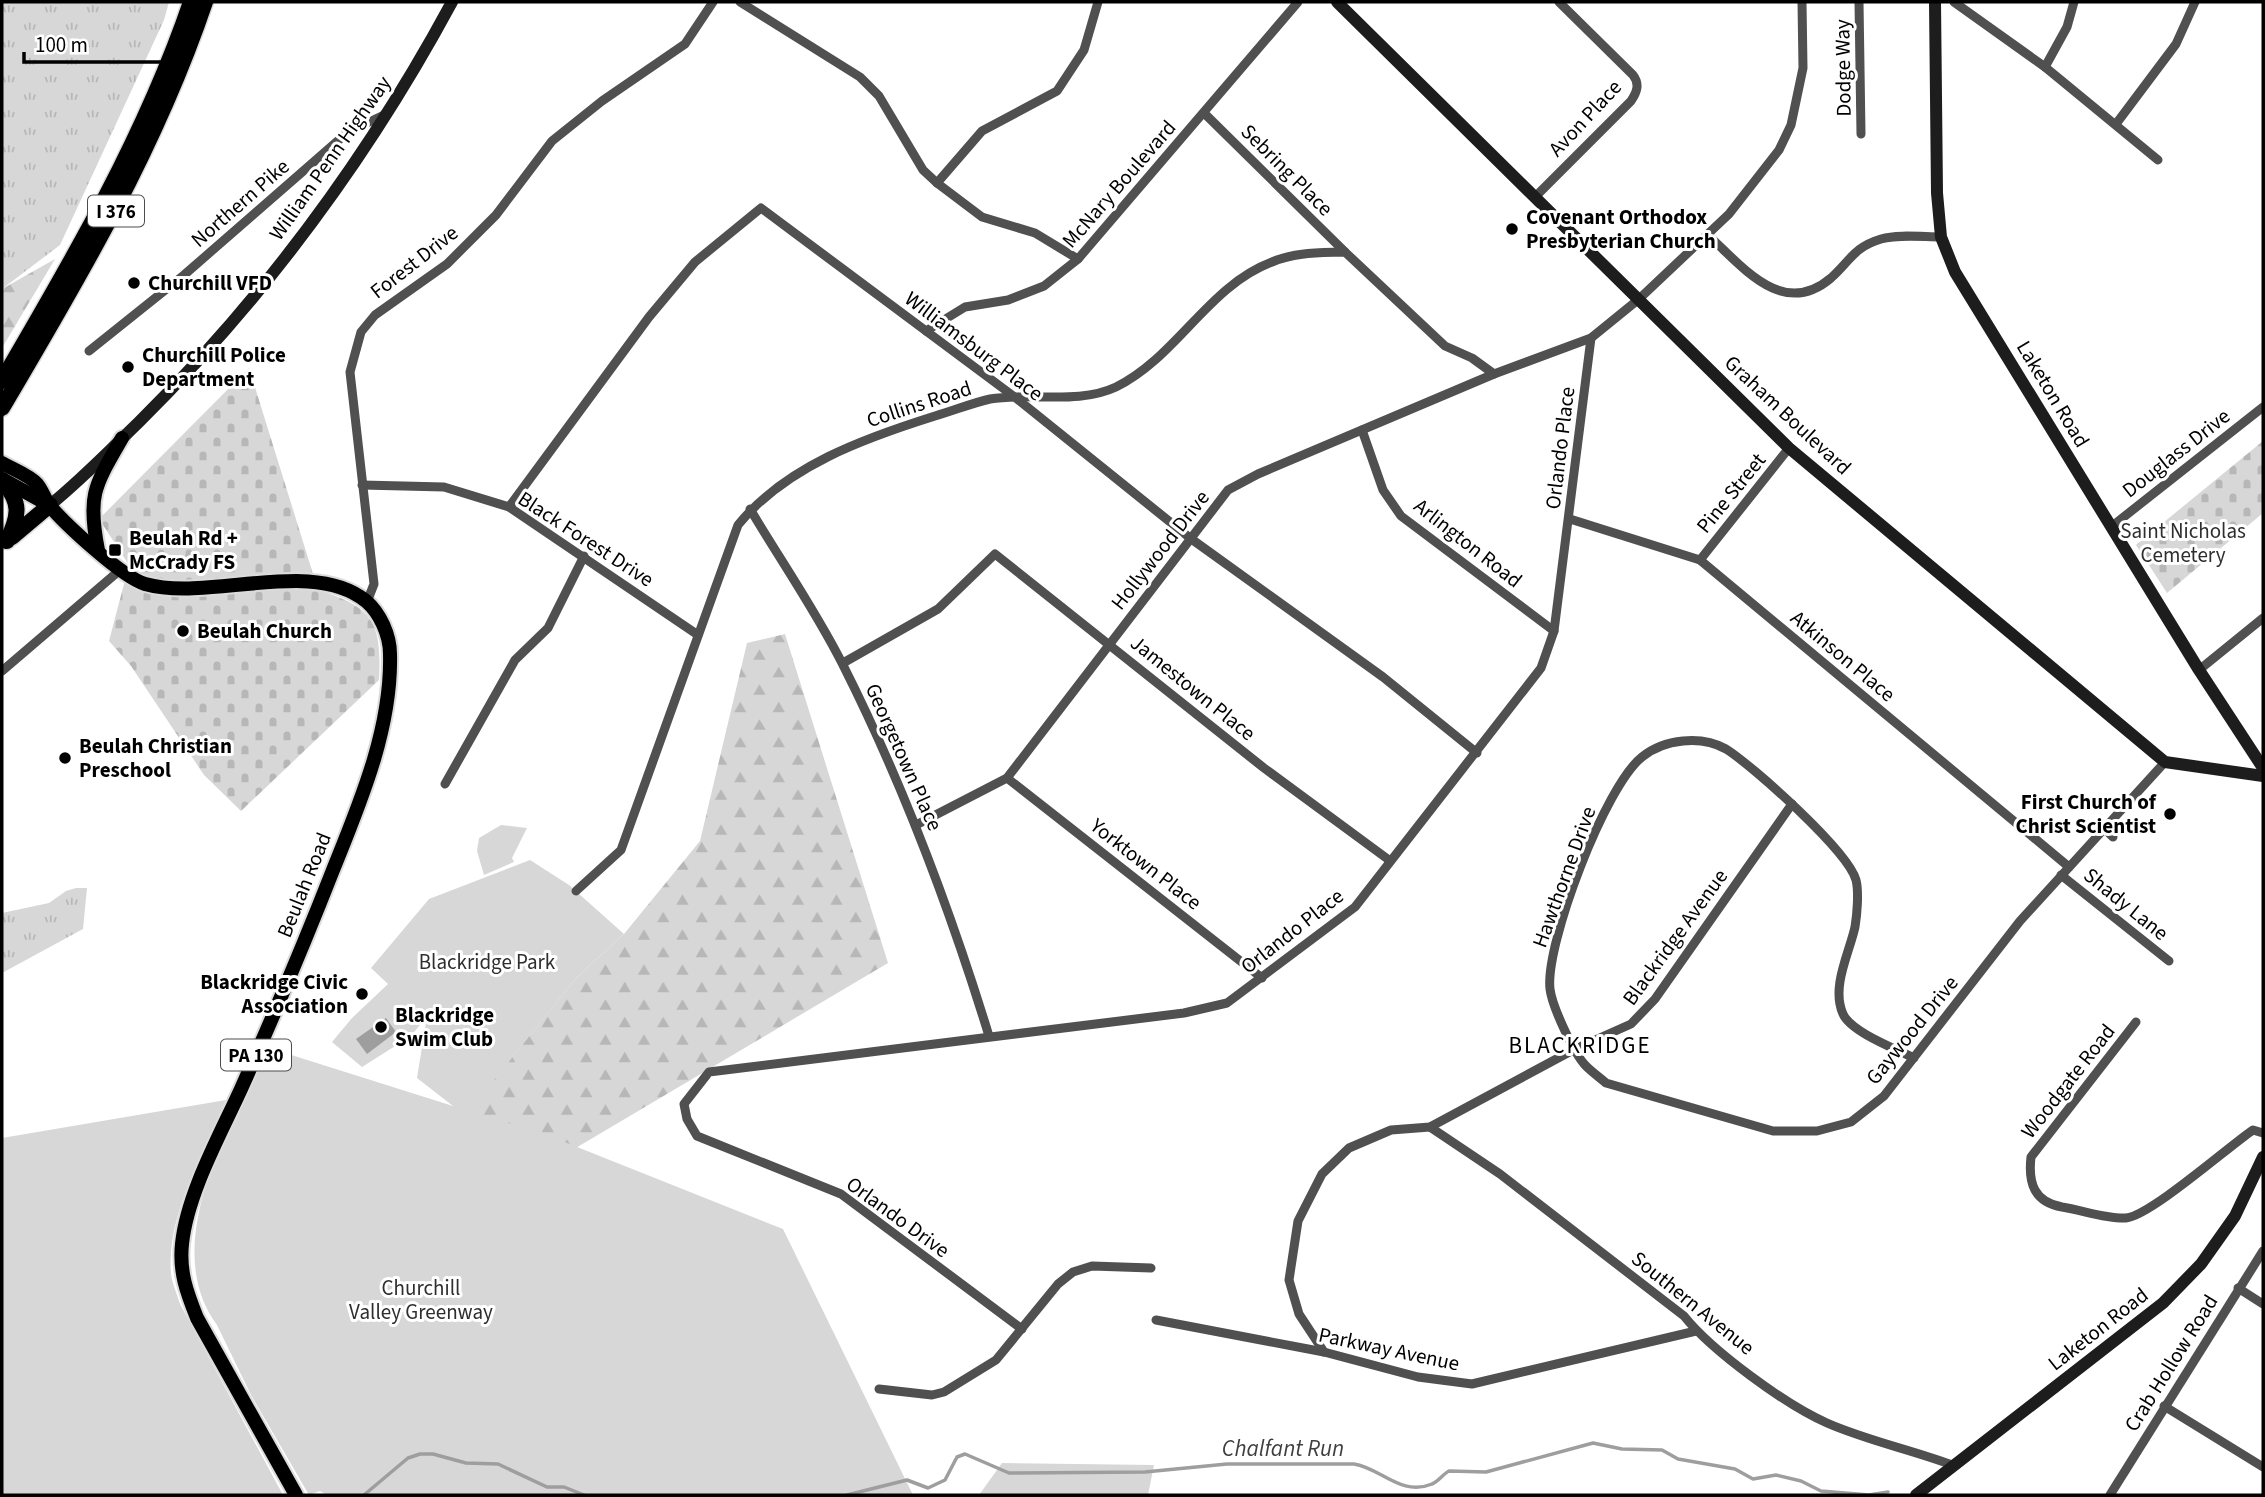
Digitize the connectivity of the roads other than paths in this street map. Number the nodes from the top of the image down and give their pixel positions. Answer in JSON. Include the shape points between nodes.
{"nodes":[{"id":1,"x":191,"y":2,"type":"edge"},
{"id":2,"x":205,"y":2,"type":"edge"},
{"id":3,"x":452,"y":2,"type":"edge"},
{"id":4,"x":713,"y":2,"type":"edge"},
{"id":5,"x":740,"y":2,"type":"edge"},
{"id":6,"x":1098,"y":2,"type":"edge"},
{"id":7,"x":1298,"y":2,"type":"edge"},
{"id":8,"x":1337,"y":2,"type":"edge"},
{"id":9,"x":1559,"y":2,"type":"edge"},
{"id":10,"x":1802,"y":2,"type":"edge"},
{"id":11,"x":1859,"y":2,"type":"edge"},
{"id":12,"x":1936,"y":2,"type":"edge"},
{"id":13,"x":1954,"y":2,"type":"edge"},
{"id":14,"x":2074,"y":2,"type":"edge"},
{"id":15,"x":2195,"y":2,"type":"edge"},
{"id":16,"x":2045,"y":67,"type":"junction"},
{"id":17,"x":1204,"y":113,"type":"junction"},
{"id":18,"x":386,"y":115,"type":"junction"},
{"id":19,"x":2116,"y":124,"type":"junction"},
{"id":20,"x":1861,"y":134,"type":"dead end"},
{"id":21,"x":2158,"y":160,"type":"dead end"},
{"id":22,"x":937,"y":183,"type":"junction"},
{"id":23,"x":1535,"y":197,"type":"junction"},
{"id":24,"x":1709,"y":236,"type":"junction"},
{"id":25,"x":1941,"y":237,"type":"junction"},
{"id":26,"x":1345,"y":252,"type":"junction"},
{"id":27,"x":1078,"y":259,"type":"junction"},
{"id":28,"x":1639,"y":299,"type":"junction"},
{"id":29,"x":926,"y":331,"type":"junction"},
{"id":30,"x":1591,"y":338,"type":"junction"},
{"id":31,"x":89,"y":351,"type":"dead end"},
{"id":32,"x":1494,"y":374,"type":"junction"},
{"id":33,"x":2,"y":381,"type":"edge"},
{"id":34,"x":1016,"y":398,"type":"junction"},
{"id":35,"x":2263,"y":407,"type":"edge"},
{"id":36,"x":2,"y":408,"type":"edge"},
{"id":37,"x":1362,"y":430,"type":"junction"},
{"id":38,"x":122,"y":438,"type":"junction"},
{"id":39,"x":1789,"y":448,"type":"junction"},
{"id":40,"x":2,"y":463,"type":"edge"},
{"id":41,"x":2,"y":479,"type":"edge"},
{"id":42,"x":362,"y":485,"type":"junction"},
{"id":43,"x":50,"y":505,"type":"junction"},
{"id":44,"x":509,"y":507,"type":"junction"},
{"id":45,"x":750,"y":509,"type":"junction"},
{"id":46,"x":1570,"y":519,"type":"junction"},
{"id":47,"x":2111,"y":527,"type":"junction"},
{"id":48,"x":1190,"y":538,"type":"junction"},
{"id":49,"x":4,"y":543,"type":"edge"},
{"id":50,"x":98,"y":550,"type":"junction"},
{"id":51,"x":584,"y":556,"type":"junction"},
{"id":52,"x":1700,"y":559,"type":"junction"},
{"id":53,"x":120,"y":570,"type":"junction"},
{"id":54,"x":367,"y":602,"type":"junction"},
{"id":55,"x":2263,"y":618,"type":"edge"},
{"id":56,"x":1554,"y":631,"type":"junction"},
{"id":57,"x":698,"y":635,"type":"junction"},
{"id":58,"x":1110,"y":643,"type":"junction"},
{"id":59,"x":842,"y":663,"type":"junction"},
{"id":60,"x":2199,"y":670,"type":"junction"},
{"id":61,"x":2,"y":671,"type":"edge"},
{"id":62,"x":1477,"y":753,"type":"junction"},
{"id":63,"x":2165,"y":762,"type":"junction"},
{"id":64,"x":2263,"y":768,"type":"edge"},
{"id":65,"x":2263,"y":776,"type":"edge"},
{"id":66,"x":1007,"y":778,"type":"junction"},
{"id":67,"x":445,"y":785,"type":"dead end"},
{"id":68,"x":1792,"y":804,"type":"junction"},
{"id":69,"x":916,"y":825,"type":"junction"},
{"id":70,"x":2104,"y":828,"type":"junction"},
{"id":71,"x":2113,"y":837,"type":"dead end"},
{"id":72,"x":1389,"y":860,"type":"junction"},
{"id":73,"x":2069,"y":867,"type":"junction"},
{"id":74,"x":2062,"y":875,"type":"junction"},
{"id":75,"x":576,"y":891,"type":"dead end"},
{"id":76,"x":2169,"y":961,"type":"dead end"},
{"id":77,"x":1262,"y":978,"type":"junction"},
{"id":78,"x":2136,"y":1022,"type":"dead end"},
{"id":79,"x":989,"y":1036,"type":"junction"},
{"id":80,"x":1575,"y":1049,"type":"junction"},
{"id":81,"x":1914,"y":1058,"type":"junction"},
{"id":82,"x":684,"y":1104,"type":"joint"},
{"id":83,"x":1430,"y":1128,"type":"junction"},
{"id":84,"x":2263,"y":1133,"type":"edge"},
{"id":85,"x":2263,"y":1157,"type":"edge"},
{"id":86,"x":2263,"y":1251,"type":"edge"},
{"id":87,"x":1151,"y":1268,"type":"dead end"},
{"id":88,"x":2238,"y":1288,"type":"junction"},
{"id":89,"x":2263,"y":1304,"type":"edge"},
{"id":90,"x":1156,"y":1320,"type":"dead end"},
{"id":91,"x":1022,"y":1329,"type":"junction"},
{"id":92,"x":1696,"y":1331,"type":"junction"},
{"id":93,"x":1324,"y":1352,"type":"junction"},
{"id":94,"x":879,"y":1389,"type":"dead end"},
{"id":95,"x":2164,"y":1406,"type":"junction"},
{"id":96,"x":1955,"y":1466,"type":"junction"},
{"id":97,"x":2263,"y":1467,"type":"edge"},
{"id":98,"x":296,"y":1495,"type":"edge"},
{"id":99,"x":1916,"y":1495,"type":"edge"},
{"id":100,"x":2110,"y":1495,"type":"edge"}],
"edges":[{"from":1,"to":33,"type":"highway","number":"I 376","via":[[123,168]]},
{"from":2,"to":36,"type":"highway","number":"I 376","via":[[135,174]]},
{"from":3,"to":18,"type":"street","name":"William Penn Highway"},
{"from":4,"to":42,"type":"street","name":"Forest Drive","via":[[685,44],[552,141],[496,215],[447,264],[374,315],[360,332],[350,372]]},
{"from":5,"to":22,"type":"street","via":[[860,77],[879,96],[923,170]]},
{"from":6,"to":22,"type":"street","via":[[1084,50],[1057,90],[982,131]]},
{"from":7,"to":17,"type":"street","name":"McNary Boulevard"},
{"from":8,"to":23,"type":"street","name":"Graham Boulevard"},
{"from":9,"to":23,"type":"street","name":"Avon Place","via":[[1633,75],[1637,88],[1631,101]]},
{"from":10,"to":24,"type":"street","name":"Hollywood Drive","via":[[1803,68],[1791,125],[1779,150]]},
{"from":11,"to":20,"type":"street","name":"Dodge Way"},
{"from":12,"to":25,"type":"street","name":"Laketon Road"},
{"from":13,"to":16,"type":"street"},
{"from":14,"to":16,"type":"street","via":[[2067,27]]},
{"from":15,"to":19,"type":"street","via":[[2176,44]]},
{"from":16,"to":19,"type":"street"},
{"from":17,"to":26,"type":"street","name":"Sebring Place"},
{"from":17,"to":27,"type":"street","name":"McNary Boulevard"},
{"from":18,"to":31,"type":"street","name":"Northern Pike","via":[[348,132]]},
{"from":18,"to":38,"type":"street","name":"William Penn Highway","via":[[257,292]]},
{"from":19,"to":21,"type":"street"},
{"from":22,"to":27,"type":"street","via":[[982,217],[1035,233]]},
{"from":23,"to":28,"type":"street","name":"Graham Boulevard"},
{"from":24,"to":25,"type":"street","via":[[1764,284],[1787,295],[1806,293],[1830,278],[1853,251],[1883,238]]},
{"from":24,"to":28,"type":"street","name":"Hollywood Drive"},
{"from":25,"to":47,"type":"street","name":"Laketon Road","via":[[1955,272]]},
{"from":26,"to":32,"type":"street","via":[[1445,346]]},
{"from":26,"to":34,"type":"street","name":"Collins Road","via":[[1296,254],[1243,276],[1148,367],[1114,388],[1077,397]]},
{"from":27,"to":29,"type":"street","name":"McNary Boulevard","via":[[1044,286],[1008,300],[965,307]]},
{"from":28,"to":30,"type":"street","name":"Hollywood Drive"},
{"from":28,"to":39,"type":"street","name":"Graham Boulevard"},
{"from":29,"to":34,"type":"street","name":"Williamsburg Place"},
{"from":29,"to":44,"type":"street","name":"Williamsburg Place","via":[[761,208],[695,261]]},
{"from":30,"to":32,"type":"street","name":"Hollywood Drive"},
{"from":30,"to":46,"type":"street","name":"Orlando Place"},
{"from":32,"to":37,"type":"street","name":"Hollywood Drive"},
{"from":34,"to":45,"type":"street","name":"Collins Road","via":[[990,399],[871,436],[813,464]]},
{"from":34,"to":48,"type":"street","name":"Williamsburg Place"},
{"from":35,"to":47,"type":"street","name":"Douglass Drive"},
{"from":37,"to":48,"type":"street","name":"Hollywood Drive","via":[[1228,491]]},
{"from":37,"to":56,"type":"street","name":"Arlington Road","via":[[1383,490],[1401,516]]},
{"from":38,"to":43,"type":"street","name":"William Penn Highway"},
{"from":38,"to":50,"type":"main road","via":[[93,495]]},
{"from":39,"to":52,"type":"street","name":"Pine Street"},
{"from":39,"to":63,"type":"street","name":"Graham Boulevard"},
{"from":40,"to":43,"type":"main road","via":[[37,483]]},
{"from":41,"to":43,"type":"main road"},
{"from":41,"to":49,"type":"highway","via":[[18,506]]},
{"from":42,"to":44,"type":"street","name":"Black Forest Drive","via":[[444,487]]},
{"from":42,"to":54,"type":"street","name":"Forest Drive","via":[[374,584]]},
{"from":43,"to":49,"type":"highway"},
{"from":43,"to":50,"type":"main road"},
{"from":44,"to":51,"type":"street","name":"Black Forest Drive"},
{"from":45,"to":57,"type":"street","name":"Collins Road","via":[[738,525]]},
{"from":45,"to":59,"type":"street","name":"Georgetown Place"},
{"from":46,"to":52,"type":"street","name":"Atkinson Place"},
{"from":46,"to":56,"type":"street","name":"Orlando Place"},
{"from":47,"to":60,"type":"street","name":"Laketon Road"},
{"from":48,"to":58,"type":"street","name":"Hollywood Drive"},
{"from":48,"to":62,"type":"street","name":"Williamsburg Place","via":[[1383,677]]},
{"from":50,"to":53,"type":"main road"},
{"from":51,"to":57,"type":"street","name":"Black Forest Drive"},
{"from":51,"to":67,"type":"street","via":[[548,628],[515,660]]},
{"from":52,"to":73,"type":"street","name":"Atkinson Place"},
{"from":53,"to":54,"type":"main road","via":[[141,583],[181,589],[320,584]]},
{"from":53,"to":61,"type":"street"},
{"from":54,"to":98,"type":"main road","name":"Beulah Road","number":"PA 130","via":[[383,625],[390,652],[386,697],[368,776],[312,923],[211,1157],[182,1245],[185,1289],[197,1318]]},
{"from":55,"to":60,"type":"street"},
{"from":56,"to":62,"type":"street","name":"Orlando Place","via":[[1541,668]]},
{"from":57,"to":75,"type":"street","name":"Collins Road","via":[[621,850]]},
{"from":58,"to":59,"type":"street","name":"Jamestown Place","via":[[995,554],[938,609]]},
{"from":58,"to":66,"type":"street","name":"Hollywood Drive"},
{"from":58,"to":72,"type":"street","name":"Jamestown Place","via":[[1264,768]]},
{"from":59,"to":69,"type":"street","name":"Georgetown Place"},
{"from":60,"to":64,"type":"street","name":"Laketon Road"},
{"from":62,"to":72,"type":"street","name":"Orlando Place"},
{"from":63,"to":65,"type":"street"},
{"from":63,"to":70,"type":"street","name":"Gaywood Drive"},
{"from":66,"to":69,"type":"street","name":"Hollywood Drive"},
{"from":66,"to":77,"type":"street","name":"Yorktown Place"},
{"from":68,"to":80,"type":"street","name":"Blackridge Avenue","via":[[1655,999],[1631,1024]]},
{"from":68,"to":80,"type":"street","name":"Hawthorne Drive","via":[[1725,749],[1690,739],[1642,757],[1625,776],[1600,820],[1550,965],[1550,992]]},
{"from":68,"to":81,"type":"street","name":"Hawthorne Drive","via":[[1844,857],[1856,881],[1856,924],[1838,995],[1844,1016],[1858,1029]]},
{"from":69,"to":79,"type":"street","name":"Georgetown Place"},
{"from":70,"to":71,"type":"street"},
{"from":70,"to":73,"type":"street","name":"Gaywood Drive"},
{"from":72,"to":77,"type":"street","name":"Orlando Place","via":[[1355,907]]},
{"from":73,"to":74,"type":"street","name":"Gaywood Drive"},
{"from":74,"to":76,"type":"street","name":"Shady Lane"},
{"from":74,"to":81,"type":"street","name":"Gaywood Drive","via":[[2020,921]]},
{"from":77,"to":79,"type":"street","name":"Orlando Place","via":[[1227,1003],[1184,1013]]},
{"from":78,"to":84,"type":"street","name":"Woodgate Road","via":[[2031,1157],[2029,1175],[2036,1195],[2049,1204],[2127,1218],[2164,1197],[2253,1130]]},
{"from":79,"to":82,"type":"street","name":"Orlando Place","via":[[709,1073]]},
{"from":80,"to":81,"type":"street","name":"Gaywood Drive","via":[[1606,1083],[1773,1131],[1817,1131],[1852,1122],[1884,1096]]},
{"from":80,"to":83,"type":"street","name":"Blackridge Avenue"},
{"from":82,"to":91,"type":"street","name":"Orlando Drive","via":[[697,1136],[841,1194]]},
{"from":83,"to":92,"type":"street","name":"Southern Avenue","via":[[1500,1174],[1685,1316]]},
{"from":83,"to":93,"type":"street","name":"Blackridge Avenue","via":[[1391,1130],[1349,1148],[1322,1174],[1298,1221],[1289,1280],[1299,1314]]},
{"from":85,"to":96,"type":"street","name":"Laketon Road","via":[[2235,1216],[2201,1264],[2163,1303]]},
{"from":86,"to":88,"type":"street","name":"Crab Hollow Road"},
{"from":87,"to":91,"type":"street","via":[[1092,1266],[1073,1272]]},
{"from":88,"to":89,"type":"street"},
{"from":88,"to":95,"type":"street","name":"Crab Hollow Road"},
{"from":90,"to":93,"type":"street","name":"Parkway Avenue"},
{"from":91,"to":94,"type":"street","via":[[996,1360],[944,1392],[932,1395]]},
{"from":92,"to":93,"type":"street","name":"Parkway Avenue","via":[[1472,1384],[1418,1377]]},
{"from":92,"to":96,"type":"street","name":"Southern Avenue","via":[[1775,1392],[1826,1422]]},
{"from":95,"to":97,"type":"street"},
{"from":95,"to":100,"type":"street","name":"Crab Hollow Road"},
{"from":96,"to":99,"type":"street","name":"Laketon Road"}]}
